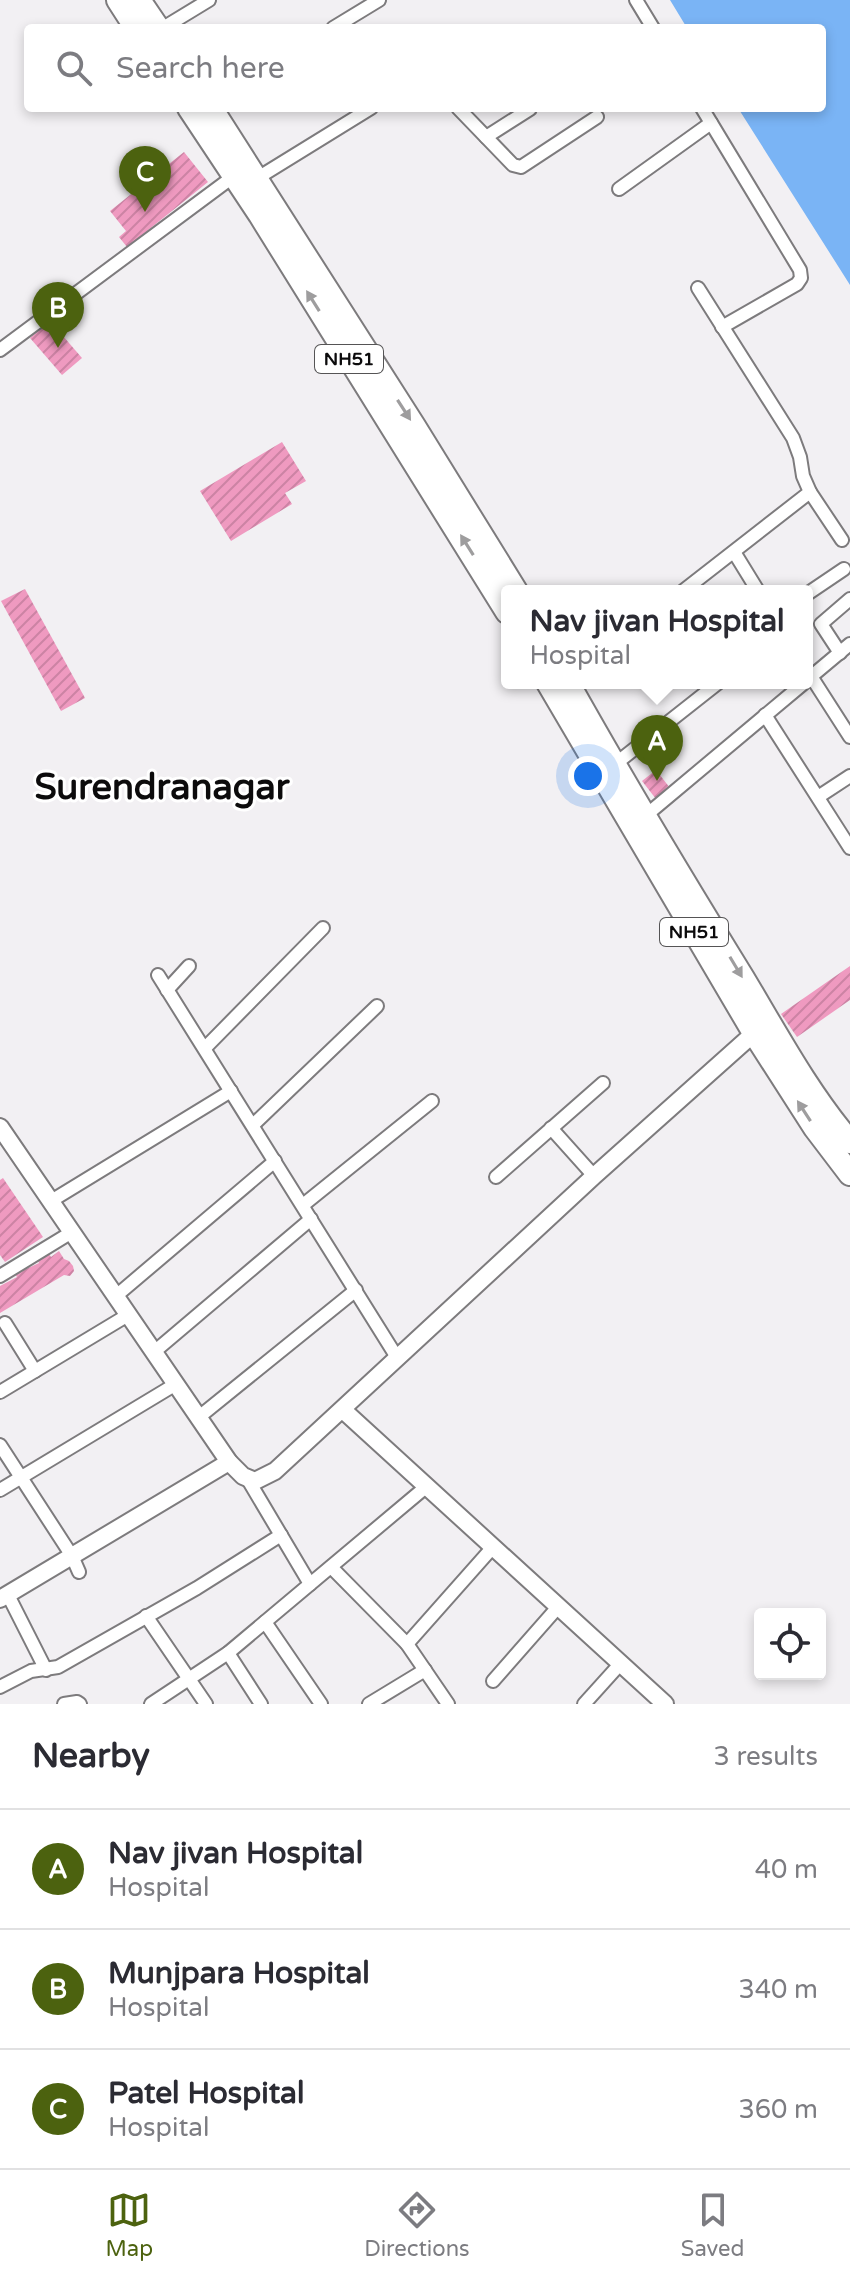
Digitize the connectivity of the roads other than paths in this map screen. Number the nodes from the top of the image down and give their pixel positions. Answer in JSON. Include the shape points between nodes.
{"nodes":[{"id":1,"x":118,"y":0,"type":"edge"},
{"id":2,"x":139,"y":0,"type":"edge"},
{"id":3,"x":209,"y":0,"type":"edge"},
{"id":4,"x":379,"y":0,"type":"edge"},
{"id":5,"x":636,"y":0,"type":"edge"},
{"id":6,"x":133,"y":24,"type":"edge"},
{"id":7,"x":158,"y":24,"type":"edge"},
{"id":8,"x":168,"y":24,"type":"edge"},
{"id":9,"x":340,"y":24,"type":"edge"},
{"id":10,"x":651,"y":24,"type":"edge"},
{"id":11,"x":192,"y":112,"type":"edge"},
{"id":12,"x":213,"y":112,"type":"edge"},
{"id":13,"x":364,"y":112,"type":"edge"},
{"id":14,"x":462,"y":112,"type":"edge"},
{"id":15,"x":525,"y":112,"type":"edge"},
{"id":16,"x":704,"y":112,"type":"edge"},
{"id":17,"x":597,"y":117,"type":"dead end"},
{"id":18,"x":711,"y":123,"type":"junction"},
{"id":19,"x":486,"y":137,"type":"junction"},
{"id":20,"x":245,"y":177,"type":"junction"},
{"id":21,"x":619,"y":189,"type":"dead end"},
{"id":22,"x":698,"y":288,"type":"dead end"},
{"id":23,"x":722,"y":327,"type":"junction"},
{"id":24,"x":0,"y":350,"type":"edge"},
{"id":25,"x":810,"y":492,"type":"junction"},
{"id":26,"x":842,"y":540,"type":"dead end"},
{"id":27,"x":734,"y":552,"type":"junction"},
{"id":28,"x":844,"y":569,"type":"dead end"},
{"id":29,"x":512,"y":585,"type":"edge"},
{"id":30,"x":691,"y":585,"type":"edge"},
{"id":31,"x":754,"y":585,"type":"edge"},
{"id":32,"x":813,"y":590,"type":"edge"},
{"id":33,"x":850,"y":599,"type":"edge"},
{"id":34,"x":501,"y":602,"type":"edge"},
{"id":35,"x":845,"y":648,"type":"edge"},
{"id":36,"x":813,"y":673,"type":"edge"},
{"id":37,"x":813,"y":686,"type":"edge"},
{"id":38,"x":552,"y":689,"type":"edge"},
{"id":39,"x":571,"y":689,"type":"edge"},
{"id":40,"x":710,"y":689,"type":"edge"},
{"id":41,"x":795,"y":689,"type":"edge"},
{"id":42,"x":765,"y":715,"type":"junction"},
{"id":43,"x":850,"y":737,"type":"edge"},
{"id":44,"x":614,"y":765,"type":"junction"},
{"id":45,"x":850,"y":776,"type":"edge"},
{"id":46,"x":818,"y":797,"type":"junction"},
{"id":47,"x":644,"y":817,"type":"junction"},
{"id":48,"x":850,"y":848,"type":"edge"},
{"id":49,"x":323,"y":928,"type":"dead end"},
{"id":50,"x":189,"y":966,"type":"dead end"},
{"id":51,"x":158,"y":975,"type":"dead end"},
{"id":52,"x":167,"y":990,"type":"junction"},
{"id":53,"x":377,"y":1006,"type":"dead end"},
{"id":54,"x":761,"y":1027,"type":"junction"},
{"id":55,"x":205,"y":1048,"type":"junction"},
{"id":56,"x":603,"y":1083,"type":"dead end"},
{"id":57,"x":231,"y":1091,"type":"junction"},
{"id":58,"x":432,"y":1101,"type":"dead end"},
{"id":59,"x":253,"y":1125,"type":"junction"},
{"id":60,"x":0,"y":1127,"type":"edge"},
{"id":61,"x":551,"y":1128,"type":"junction"},
{"id":62,"x":850,"y":1142,"type":"edge"},
{"id":63,"x":275,"y":1161,"type":"junction"},
{"id":64,"x":850,"y":1174,"type":"edge"},
{"id":65,"x":594,"y":1176,"type":"junction"},
{"id":66,"x":496,"y":1177,"type":"dead end"},
{"id":67,"x":51,"y":1201,"type":"junction"},
{"id":68,"x":303,"y":1205,"type":"junction"},
{"id":69,"x":311,"y":1219,"type":"junction"},
{"id":70,"x":72,"y":1232,"type":"junction"},
{"id":71,"x":0,"y":1276,"type":"edge"},
{"id":72,"x":356,"y":1290,"type":"junction"},
{"id":73,"x":116,"y":1296,"type":"junction"},
{"id":74,"x":128,"y":1315,"type":"junction"},
{"id":75,"x":5,"y":1323,"type":"dead end"},
{"id":76,"x":154,"y":1352,"type":"junction"},
{"id":77,"x":398,"y":1359,"type":"junction"},
{"id":78,"x":35,"y":1371,"type":"junction"},
{"id":79,"x":176,"y":1384,"type":"junction"},
{"id":80,"x":0,"y":1392,"type":"edge"},
{"id":81,"x":343,"y":1410,"type":"junction"},
{"id":82,"x":199,"y":1417,"type":"junction"},
{"id":83,"x":0,"y":1445,"type":"edge"},
{"id":84,"x":229,"y":1462,"type":"junction"},
{"id":85,"x":21,"y":1477,"type":"junction"},
{"id":86,"x":247,"y":1478,"type":"junction"},
{"id":87,"x":427,"y":1486,"type":"junction"},
{"id":88,"x":0,"y":1490,"type":"edge"},
{"id":89,"x":281,"y":1535,"type":"junction"},
{"id":90,"x":493,"y":1547,"type":"junction"},
{"id":91,"x":72,"y":1556,"type":"junction"},
{"id":92,"x":331,"y":1567,"type":"junction"},
{"id":93,"x":79,"y":1572,"type":"dead end"},
{"id":94,"x":310,"y":1584,"type":"junction"},
{"id":95,"x":4,"y":1597,"type":"edge"},
{"id":96,"x":558,"y":1607,"type":"junction"},
{"id":97,"x":146,"y":1616,"type":"junction"},
{"id":98,"x":265,"y":1622,"type":"junction"},
{"id":99,"x":407,"y":1644,"type":"junction"},
{"id":100,"x":228,"y":1653,"type":"junction"},
{"id":101,"x":621,"y":1663,"type":"junction"},
{"id":102,"x":46,"y":1670,"type":"junction"},
{"id":103,"x":425,"y":1670,"type":"junction"},
{"id":104,"x":189,"y":1679,"type":"junction"},
{"id":105,"x":493,"y":1681,"type":"dead end"},
{"id":106,"x":0,"y":1687,"type":"edge"},
{"id":107,"x":64,"y":1704,"type":"edge"},
{"id":108,"x":80,"y":1704,"type":"edge"},
{"id":109,"x":151,"y":1704,"type":"edge"},
{"id":110,"x":206,"y":1704,"type":"edge"},
{"id":111,"x":261,"y":1704,"type":"edge"},
{"id":112,"x":321,"y":1704,"type":"edge"},
{"id":113,"x":369,"y":1704,"type":"edge"},
{"id":114,"x":448,"y":1704,"type":"edge"},
{"id":115,"x":584,"y":1704,"type":"edge"},
{"id":116,"x":665,"y":1704,"type":"edge"}],
"edges":[{"from":1,"to":6,"type":"highway"},
{"from":2,"to":7,"type":"highway"},
{"from":3,"to":8,"type":"street"},
{"from":4,"to":9,"type":"street"},
{"from":5,"to":10,"type":"street"},
{"from":11,"to":20,"type":"highway","number":"NH51"},
{"from":12,"to":20,"type":"highway","number":"NH51"},
{"from":13,"to":20,"type":"street"},
{"from":14,"to":19,"type":"street"},
{"from":15,"to":19,"type":"street"},
{"from":16,"to":18,"type":"street"},
{"from":17,"to":19,"type":"street","via":[[521,167]]},
{"from":18,"to":21,"type":"street"},
{"from":18,"to":23,"type":"street","via":[[801,278]]},
{"from":20,"to":24,"type":"street"},
{"from":20,"to":29,"type":"highway","number":"NH51","one_way":true,"via":[[414,426]]},
{"from":34,"to":20,"type":"highway","number":"NH51","one_way":true},
{"from":22,"to":23,"type":"street"},
{"from":23,"to":25,"type":"street","via":[[793,438]]},
{"from":25,"to":26,"type":"street"},
{"from":25,"to":27,"type":"street"},
{"from":27,"to":30,"type":"street"},
{"from":27,"to":31,"type":"street"},
{"from":28,"to":32,"type":"street"},
{"from":33,"to":35,"type":"street","via":[[821,624]]},
{"from":35,"to":36,"type":"street"},
{"from":37,"to":43,"type":"street"},
{"from":38,"to":54,"type":"highway","number":"NH51"},
{"from":39,"to":44,"type":"highway","number":"NH51"},
{"from":40,"to":44,"type":"street"},
{"from":41,"to":42,"type":"street"},
{"from":42,"to":46,"type":"street"},
{"from":42,"to":47,"type":"street"},
{"from":44,"to":47,"type":"highway","number":"NH51"},
{"from":45,"to":46,"type":"street"},
{"from":46,"to":48,"type":"street"},
{"from":47,"to":54,"type":"highway","number":"NH51","one_way":true},
{"from":49,"to":55,"type":"street"},
{"from":50,"to":52,"type":"street"},
{"from":51,"to":52,"type":"street"},
{"from":52,"to":55,"type":"street"},
{"from":53,"to":59,"type":"street"},
{"from":54,"to":62,"type":"highway","number":"NH51"},
{"from":64,"to":54,"type":"highway","number":"NH51","one_way":true,"via":[[815,1128]]},
{"from":54,"to":65,"type":"street"},
{"from":55,"to":57,"type":"street"},
{"from":56,"to":61,"type":"street"},
{"from":57,"to":59,"type":"street"},
{"from":57,"to":67,"type":"street"},
{"from":58,"to":68,"type":"street"},
{"from":59,"to":63,"type":"street"},
{"from":60,"to":67,"type":"street"},
{"from":61,"to":65,"type":"street"},
{"from":61,"to":66,"type":"street"},
{"from":63,"to":68,"type":"street"},
{"from":63,"to":73,"type":"street"},
{"from":65,"to":77,"type":"street"},
{"from":67,"to":70,"type":"street"},
{"from":68,"to":69,"type":"street"},
{"from":69,"to":72,"type":"street"},
{"from":69,"to":76,"type":"street"},
{"from":70,"to":71,"type":"street"},
{"from":70,"to":73,"type":"street"},
{"from":72,"to":77,"type":"street"},
{"from":72,"to":82,"type":"street"},
{"from":73,"to":74,"type":"street"},
{"from":74,"to":76,"type":"street"},
{"from":74,"to":78,"type":"street"},
{"from":75,"to":78,"type":"street"},
{"from":76,"to":79,"type":"street"},
{"from":77,"to":81,"type":"street"},
{"from":78,"to":80,"type":"street"},
{"from":79,"to":82,"type":"street"},
{"from":79,"to":85,"type":"street"},
{"from":81,"to":86,"type":"street","via":[[275,1471],[255,1481]]},
{"from":81,"to":87,"type":"street"},
{"from":82,"to":84,"type":"street"},
{"from":83,"to":85,"type":"street"},
{"from":84,"to":86,"type":"street"},
{"from":84,"to":91,"type":"street"},
{"from":85,"to":88,"type":"street"},
{"from":85,"to":91,"type":"street"},
{"from":86,"to":89,"type":"street"},
{"from":87,"to":90,"type":"street"},
{"from":87,"to":92,"type":"street"},
{"from":89,"to":94,"type":"street"},
{"from":89,"to":97,"type":"street"},
{"from":90,"to":96,"type":"street"},
{"from":90,"to":99,"type":"street"},
{"from":91,"to":93,"type":"street"},
{"from":91,"to":95,"type":"street"},
{"from":92,"to":94,"type":"street"},
{"from":92,"to":99,"type":"street"},
{"from":94,"to":98,"type":"street"},
{"from":95,"to":102,"type":"street"},
{"from":96,"to":101,"type":"street"},
{"from":96,"to":105,"type":"street"},
{"from":97,"to":102,"type":"street"},
{"from":97,"to":104,"type":"street"},
{"from":98,"to":100,"type":"street"},
{"from":98,"to":112,"type":"street"},
{"from":99,"to":103,"type":"street"},
{"from":100,"to":104,"type":"street"},
{"from":100,"to":111,"type":"street"},
{"from":101,"to":115,"type":"street"},
{"from":101,"to":116,"type":"street"},
{"from":102,"to":106,"type":"street","via":[[31,1671]]},
{"from":103,"to":113,"type":"street"},
{"from":103,"to":114,"type":"street"},
{"from":104,"to":109,"type":"street"},
{"from":104,"to":110,"type":"street"},
{"from":107,"to":108,"type":"street"}]}
